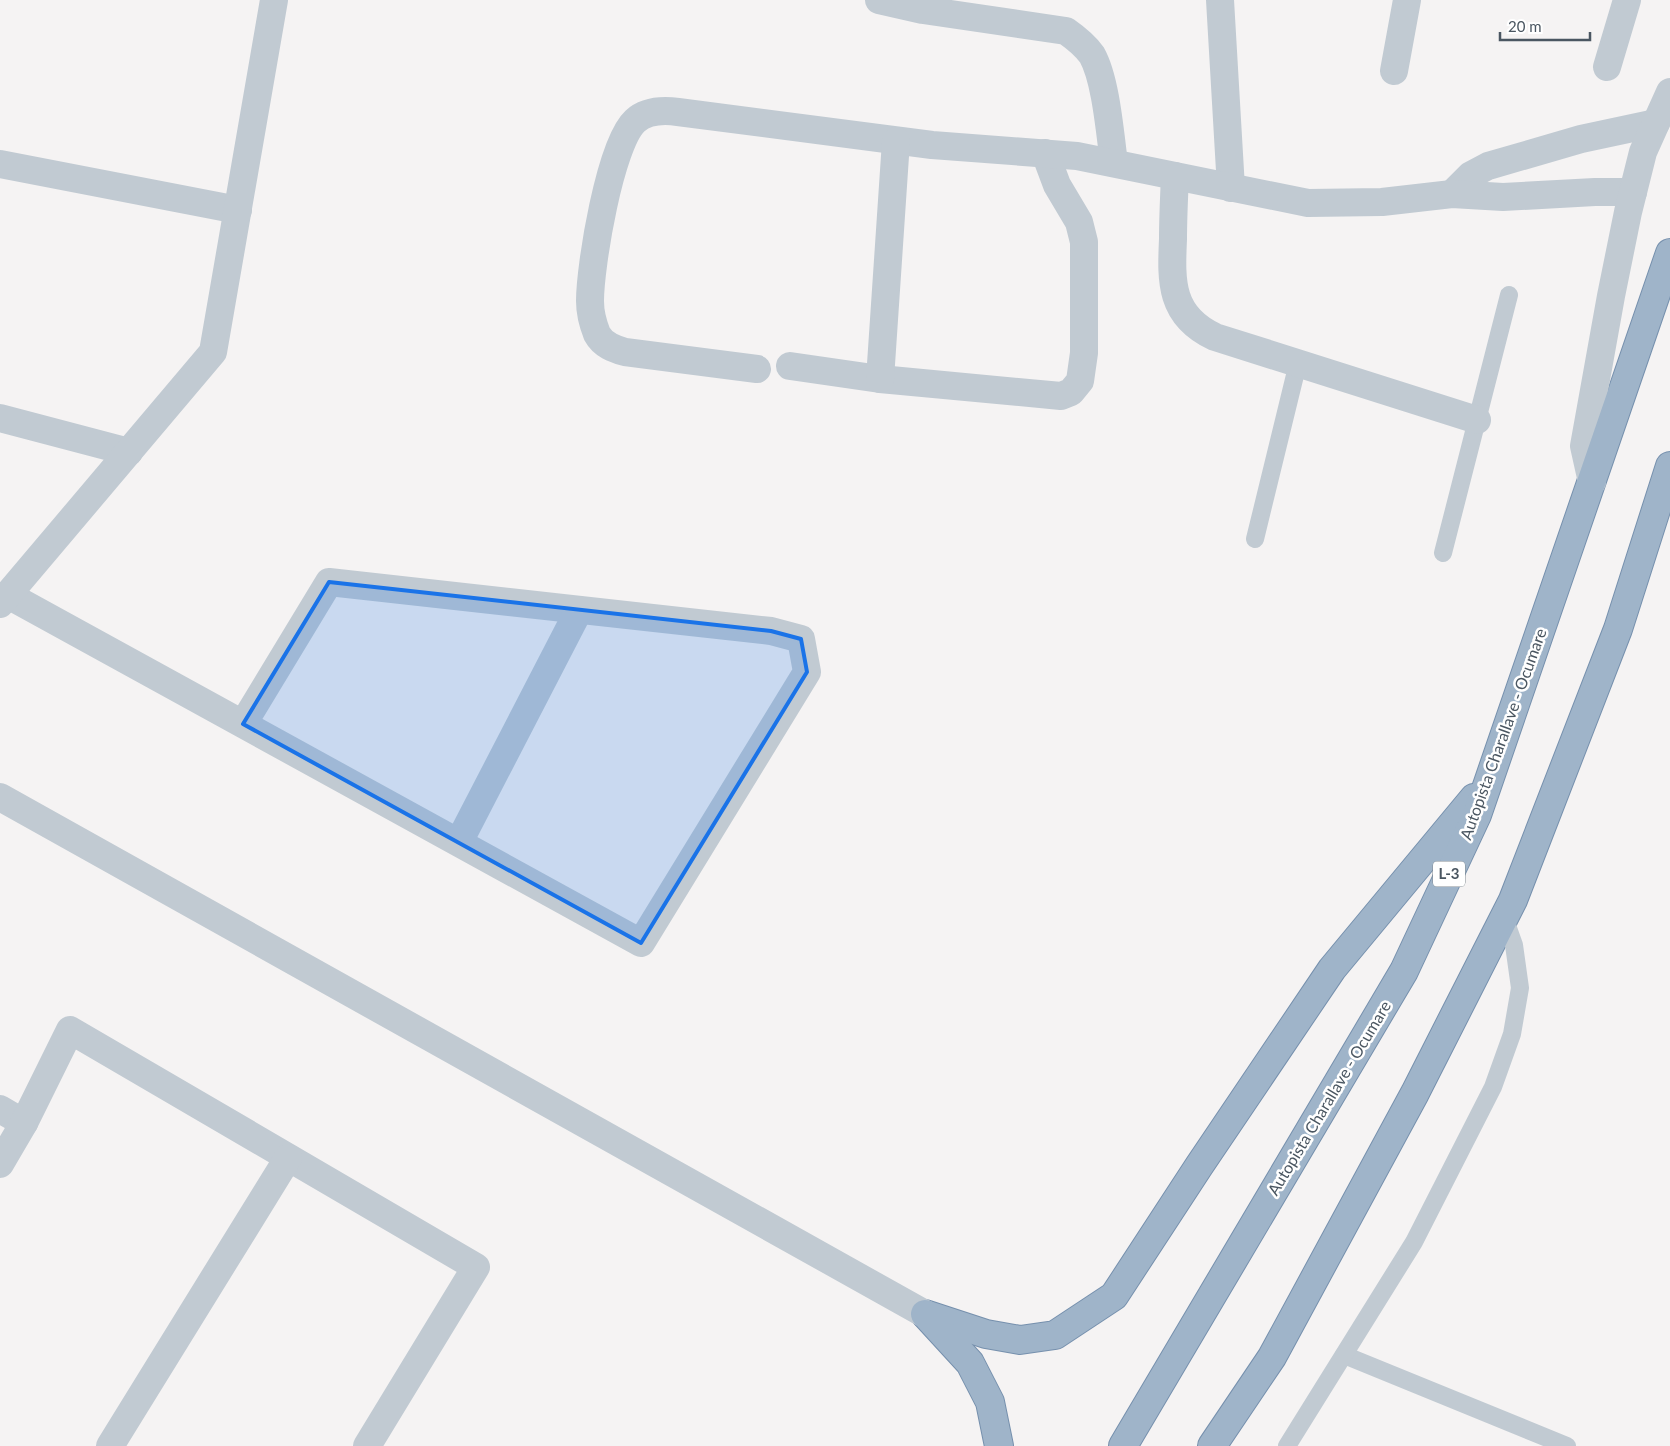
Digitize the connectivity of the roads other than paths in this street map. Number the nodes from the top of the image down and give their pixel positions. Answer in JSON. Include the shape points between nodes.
{"nodes":[{"id":1,"x":274,"y":0,"type":"edge"},
{"id":2,"x":1220,"y":0,"type":"edge"},
{"id":3,"x":1407,"y":0,"type":"edge"},
{"id":4,"x":1627,"y":0,"type":"edge"},
{"id":5,"x":884,"y":1,"type":"edge"},
{"id":6,"x":1607,"y":67,"type":"dead end"},
{"id":7,"x":1394,"y":71,"type":"dead end"},
{"id":8,"x":1670,"y":92,"type":"edge"},
{"id":9,"x":1656,"y":123,"type":"junction"},
{"id":10,"x":896,"y":141,"type":"junction"},
{"id":11,"x":1045,"y":153,"type":"junction"},
{"id":12,"x":1114,"y":163,"type":"junction"},
{"id":13,"x":0,"y":164,"type":"edge"},
{"id":14,"x":1175,"y":176,"type":"junction"},
{"id":15,"x":1232,"y":188,"type":"junction"},
{"id":16,"x":1633,"y":192,"type":"junction"},
{"id":17,"x":1452,"y":194,"type":"junction"},
{"id":18,"x":238,"y":210,"type":"junction"},
{"id":19,"x":1670,"y":253,"type":"edge"},
{"id":20,"x":1509,"y":295,"type":"dead end"},
{"id":21,"x":1298,"y":363,"type":"junction"},
{"id":22,"x":790,"y":366,"type":"dead end"},
{"id":23,"x":757,"y":369,"type":"dead end"},
{"id":24,"x":880,"y":379,"type":"junction"},
{"id":25,"x":0,"y":418,"type":"edge"},
{"id":26,"x":1477,"y":420,"type":"junction"},
{"id":27,"x":129,"y":452,"type":"junction"},
{"id":28,"x":1670,"y":466,"type":"edge"},
{"id":29,"x":1592,"y":482,"type":"junction"},
{"id":30,"x":1255,"y":539,"type":"dead end"},
{"id":31,"x":1443,"y":553,"type":"dead end"},
{"id":32,"x":4,"y":600,"type":"edge"},
{"id":33,"x":579,"y":610,"type":"junction"},
{"id":34,"x":243,"y":724,"type":"junction"},
{"id":35,"x":1489,"y":779,"type":"junction"},
{"id":36,"x":0,"y":797,"type":"edge"},
{"id":37,"x":459,"y":842,"type":"junction"},
{"id":38,"x":1504,"y":917,"type":"junction"},
{"id":39,"x":0,"y":1109,"type":"edge"},
{"id":40,"x":24,"y":1123,"type":"junction"},
{"id":41,"x":288,"y":1158,"type":"junction"},
{"id":42,"x":0,"y":1164,"type":"edge"},
{"id":43,"x":925,"y":1314,"type":"junction"},
{"id":44,"x":1344,"y":1355,"type":"junction"},
{"id":45,"x":110,"y":1446,"type":"edge"},
{"id":46,"x":367,"y":1446,"type":"edge"},
{"id":47,"x":999,"y":1446,"type":"edge"},
{"id":48,"x":1123,"y":1446,"type":"edge"},
{"id":49,"x":1212,"y":1446,"type":"edge"},
{"id":50,"x":1287,"y":1446,"type":"edge"},
{"id":51,"x":1567,"y":1446,"type":"edge"}],
"edges":[{"from":1,"to":18,"type":"street"},
{"from":2,"to":15,"type":"street"},
{"from":3,"to":7,"type":"street"},
{"from":4,"to":6,"type":"street"},
{"from":5,"to":12,"type":"street","via":[[923,10],[1066,31],[1081,41],[1095,62]]},
{"from":8,"to":9,"type":"street"},
{"from":9,"to":16,"type":"street"},
{"from":9,"to":17,"type":"street","via":[[1488,166],[1471,175]]},
{"from":10,"to":11,"type":"street"},
{"from":10,"to":23,"type":"street","via":[[664,110],[642,116],[627,131],[611,176],[594,255],[590,309],[598,336],[614,349],[625,352]]},
{"from":10,"to":24,"type":"street"},
{"from":11,"to":12,"type":"street"},
{"from":11,"to":24,"type":"street","via":[[1057,185],[1079,222],[1084,242],[1084,353],[1080,381],[1076,387],[1061,396]]},
{"from":12,"to":14,"type":"street"},
{"from":13,"to":18,"type":"street"},
{"from":14,"to":15,"type":"street"},
{"from":14,"to":21,"type":"street","via":[[1171,272],[1175,296],[1183,311],[1199,328],[1215,337]]},
{"from":15,"to":17,"type":"street","via":[[1308,203],[1382,202]]},
{"from":16,"to":17,"type":"street","via":[[1503,197]]},
{"from":16,"to":29,"type":"street","via":[[1584,446]]},
{"from":18,"to":27,"type":"street","via":[[213,352]]},
{"from":19,"to":29,"type":"highway","name":"Autopista Charallave - Ocumare","number":"L-3"},
{"from":20,"to":26,"type":"lane"},
{"from":21,"to":26,"type":"street"},
{"from":21,"to":30,"type":"lane"},
{"from":22,"to":24,"type":"street"},
{"from":25,"to":27,"type":"street"},
{"from":26,"to":31,"type":"lane"},
{"from":27,"to":32,"type":"street"},
{"from":28,"to":38,"type":"highway","via":[[1618,629]]},
{"from":29,"to":35,"type":"highway","name":"Autopista Charallave - Ocumare","number":"L-3"},
{"from":32,"to":34,"type":"street"},
{"from":33,"to":34,"type":"street","via":[[329,582]]},
{"from":33,"to":37,"type":"street"},
{"from":33,"to":37,"type":"street","via":[[771,631],[800,639],[807,672],[641,943]]},
{"from":34,"to":37,"type":"street"},
{"from":35,"to":43,"type":"highway","via":[[1332,969],[1114,1296],[1056,1335],[1020,1340],[986,1334]]},
{"from":35,"to":48,"type":"highway","name":"Autopista Charallave - Ocumare","number":"L-3","via":[[1477,815],[1404,971]]},
{"from":36,"to":43,"type":"street"},
{"from":38,"to":44,"type":"lane","via":[[1514,945],[1520,988],[1512,1034],[1493,1087],[1414,1242]]},
{"from":38,"to":49,"type":"highway","via":[[1415,1093],[1272,1357]]},
{"from":39,"to":40,"type":"street"},
{"from":40,"to":41,"type":"street","via":[[70,1030]]},
{"from":40,"to":42,"type":"street"},
{"from":41,"to":45,"type":"street"},
{"from":41,"to":46,"type":"street","via":[[476,1267]]},
{"from":43,"to":47,"type":"highway","via":[[970,1363],[990,1402]]},
{"from":44,"to":50,"type":"lane"},
{"from":44,"to":51,"type":"lane"}]}
